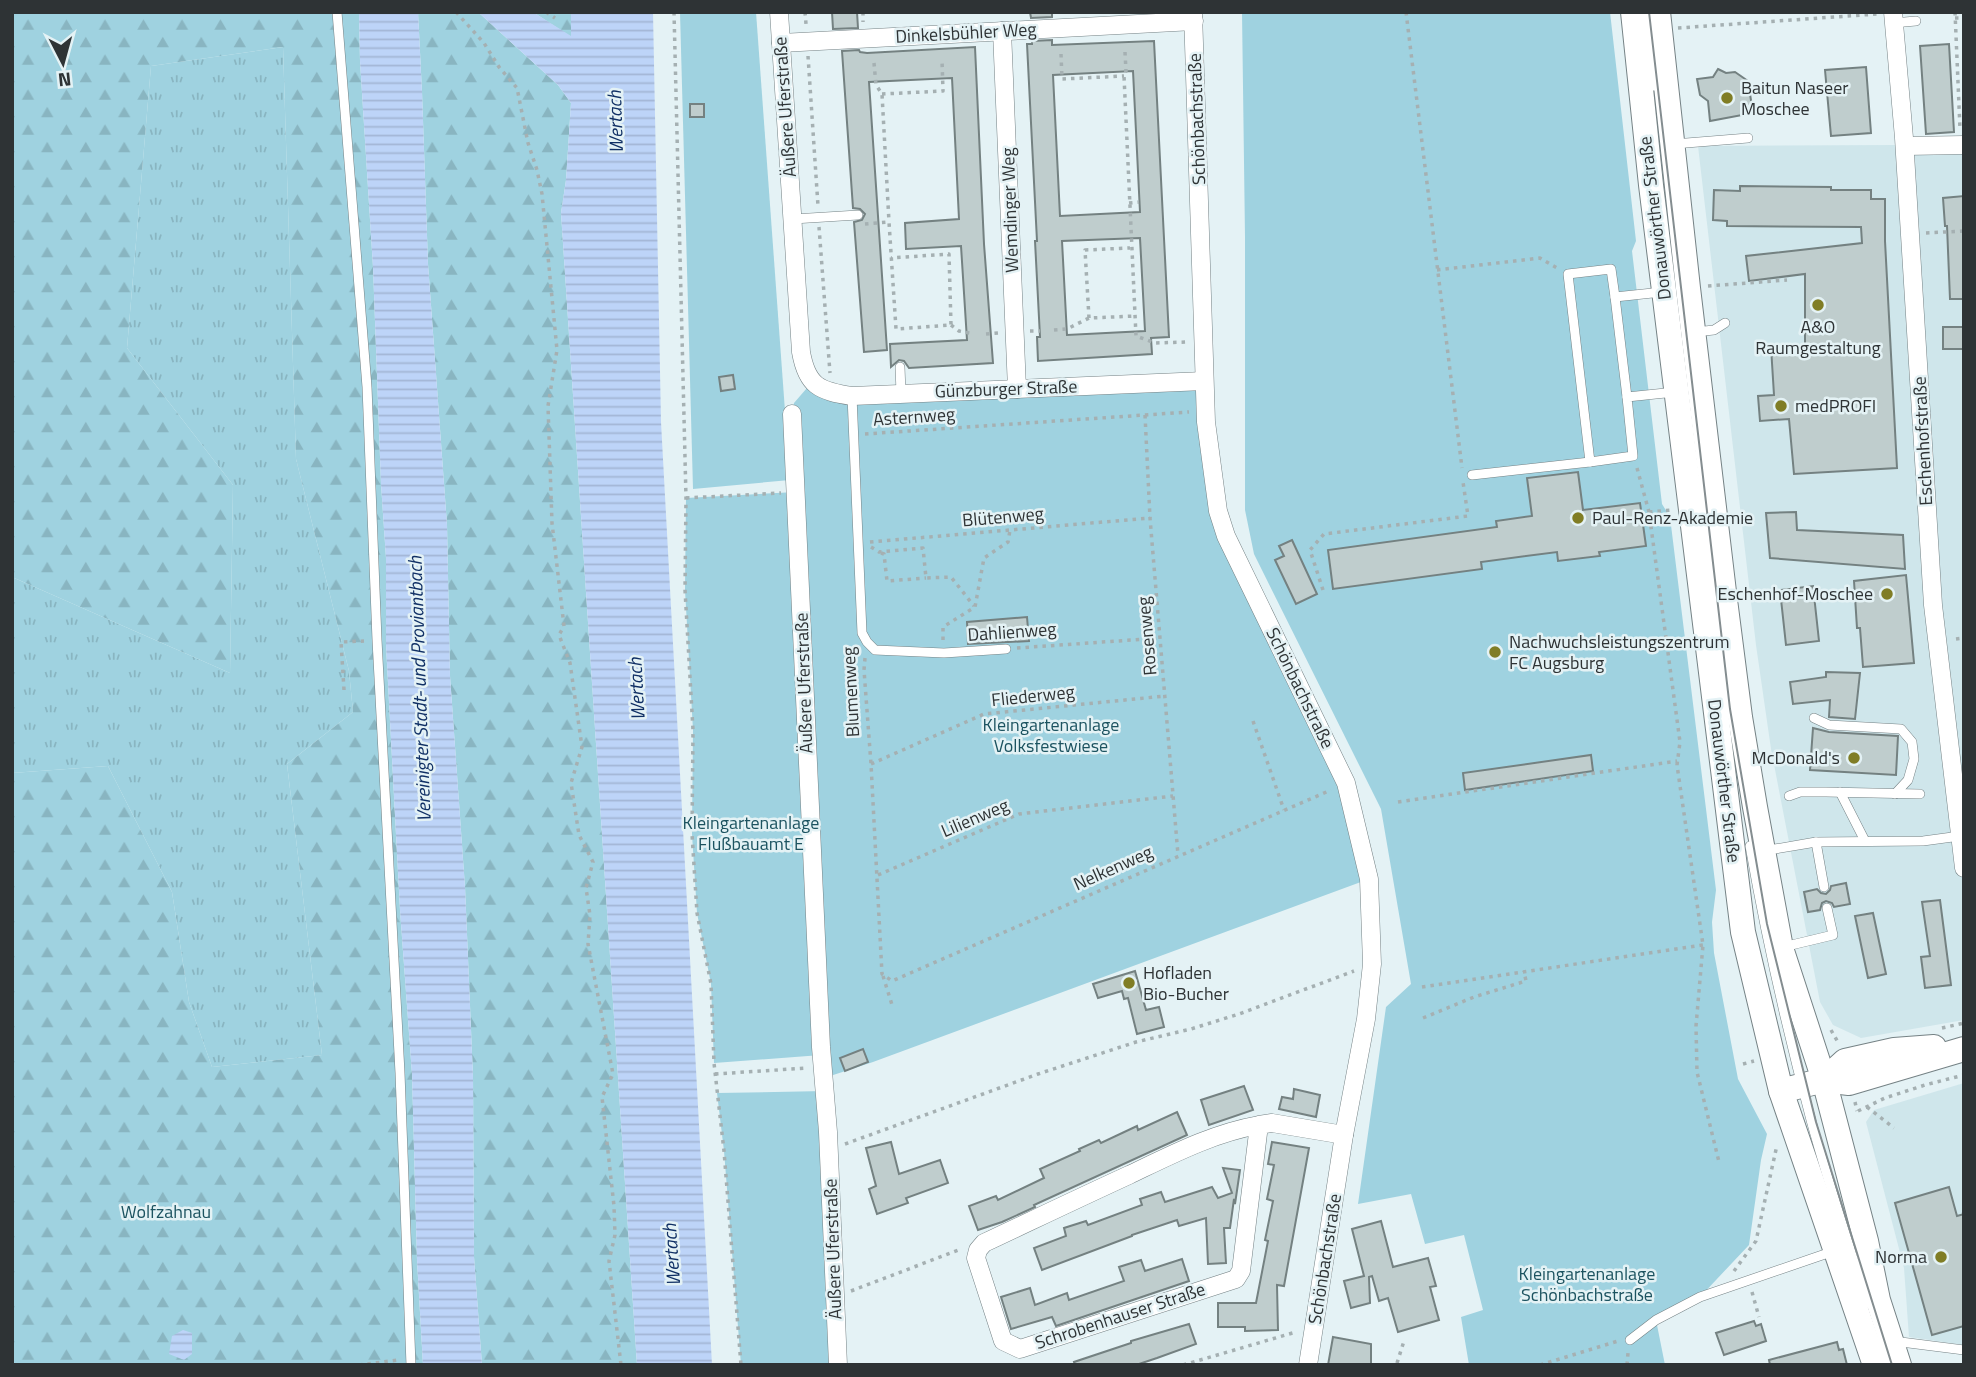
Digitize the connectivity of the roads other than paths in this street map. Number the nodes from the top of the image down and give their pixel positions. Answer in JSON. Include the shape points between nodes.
{"nodes":[{"id":1,"x":337,"y":12,"type":"edge"},
{"id":2,"x":779,"y":12,"type":"edge"},
{"id":3,"x":1633,"y":12,"type":"edge"},
{"id":4,"x":1893,"y":16,"type":"edge"},
{"id":5,"x":1193,"y":17,"type":"edge"},
{"id":6,"x":1665,"y":20,"type":"edge"},
{"id":7,"x":1916,"y":22,"type":"dead end"},
{"id":8,"x":1002,"y":31,"type":"junction"},
{"id":9,"x":781,"y":43,"type":"junction"},
{"id":10,"x":1654,"y":92,"type":"dead end"},
{"id":11,"x":1748,"y":138,"type":"dead end"},
{"id":12,"x":1672,"y":144,"type":"junction"},
{"id":13,"x":1962,"y":145,"type":"edge"},
{"id":14,"x":1905,"y":146,"type":"junction"},
{"id":15,"x":793,"y":219,"type":"junction"},
{"id":16,"x":860,"y":220,"type":"road end"},
{"id":17,"x":1663,"y":291,"type":"junction"},
{"id":18,"x":1615,"y":297,"type":"junction"},
{"id":19,"x":1725,"y":323,"type":"dead end"},
{"id":20,"x":1694,"y":333,"type":"junction"},
{"id":21,"x":900,"y":367,"type":"dead end"},
{"id":22,"x":813,"y":381,"type":"joint"},
{"id":23,"x":1204,"y":381,"type":"junction"},
{"id":24,"x":1017,"y":389,"type":"junction"},
{"id":25,"x":1675,"y":392,"type":"junction"},
{"id":26,"x":901,"y":393,"type":"junction"},
{"id":27,"x":852,"y":396,"type":"junction"},
{"id":28,"x":1627,"y":397,"type":"junction"},
{"id":29,"x":792,"y":414,"type":"dead end"},
{"id":30,"x":1590,"y":462,"type":"junction"},
{"id":31,"x":1472,"y":475,"type":"dead end"},
{"id":32,"x":867,"y":642,"type":"joint"},
{"id":33,"x":1006,"y":649,"type":"road end"},
{"id":34,"x":1814,"y":718,"type":"dead end"},
{"id":35,"x":1840,"y":792,"type":"junction"},
{"id":36,"x":1895,"y":794,"type":"junction"},
{"id":37,"x":1920,"y":794,"type":"dead end"},
{"id":38,"x":1789,"y":796,"type":"dead end"},
{"id":39,"x":1747,"y":831,"type":"dead end"},
{"id":40,"x":1960,"y":836,"type":"junction"},
{"id":41,"x":1865,"y":841,"type":"junction"},
{"id":42,"x":1816,"y":842,"type":"junction"},
{"id":43,"x":1763,"y":851,"type":"junction"},
{"id":44,"x":1964,"y":868,"type":"edge"},
{"id":45,"x":1824,"y":887,"type":"dead end"},
{"id":46,"x":1827,"y":908,"type":"dead end"},
{"id":47,"x":1781,"y":948,"type":"junction"},
{"id":48,"x":1964,"y":1047,"type":"edge"},
{"id":49,"x":1802,"y":1085,"type":"junction"},
{"id":50,"x":1259,"y":1125,"type":"junction"},
{"id":51,"x":1344,"y":1135,"type":"junction"},
{"id":52,"x":1836,"y":1251,"type":"junction"},
{"id":53,"x":1872,"y":1319,"type":"dead end"},
{"id":54,"x":1630,"y":1340,"type":"road end"},
{"id":55,"x":1891,"y":1341,"type":"junction"},
{"id":56,"x":1964,"y":1350,"type":"edge"},
{"id":57,"x":410,"y":1362,"type":"edge"},
{"id":58,"x":838,"y":1365,"type":"edge"},
{"id":59,"x":1308,"y":1365,"type":"edge"},
{"id":60,"x":1875,"y":1365,"type":"edge"},
{"id":61,"x":1899,"y":1365,"type":"edge"}],
"edges":[{"from":1,"to":57,"type":"lane","via":[[367,387]]},
{"from":2,"to":9,"type":"street","name":"Äußere Uferstraße"},
{"from":3,"to":17,"type":"main road","name":"Donauwörther Straße"},
{"from":4,"to":7,"type":"lane"},
{"from":4,"to":14,"type":"street","name":"Eschenhofstraße"},
{"from":5,"to":8,"type":"street","name":"Dinkelsbühler Weg"},
{"from":5,"to":23,"type":"street","name":"Schönbachstraße"},
{"from":6,"to":10,"type":"lane"},
{"from":6,"to":12,"type":"main road","name":"Donauwörther Straße"},
{"from":8,"to":9,"type":"street","name":"Dinkelsbühler Weg"},
{"from":8,"to":24,"type":"street","name":"Wemdinger Weg"},
{"from":9,"to":15,"type":"street","name":"Äußere Uferstraße"},
{"from":11,"to":12,"type":"lane"},
{"from":12,"to":20,"type":"main road","name":"Donauwörther Straße","via":[[1703,290]]},
{"from":13,"to":14,"type":"street"},
{"from":14,"to":40,"type":"street","name":"Eschenhofstraße","via":[[1933,605]]},
{"from":15,"to":16,"type":"lane"},
{"from":15,"to":22,"type":"street","name":"Äußere Uferstraße","via":[[801,352]]},
{"from":17,"to":18,"type":"lane"},
{"from":17,"to":25,"type":"main road","name":"Donauwörther Straße"},
{"from":18,"to":28,"type":"lane"},
{"from":18,"to":30,"type":"lane","via":[[1611,269],[1568,274]]},
{"from":19,"to":20,"type":"lane"},
{"from":20,"to":43,"type":"main road","name":"Donauwörther Straße","via":[[1740,717]]},
{"from":21,"to":26,"type":"lane"},
{"from":22,"to":27,"type":"street","name":"Günzburger Straße","via":[[831,393]]},
{"from":23,"to":24,"type":"street","name":"Günzburger Straße"},
{"from":23,"to":51,"type":"street","name":"Schönbachstraße","via":[[1218,511],[1226,536],[1346,783],[1369,879],[1372,964]]},
{"from":24,"to":26,"type":"street","name":"Günzburger Straße"},
{"from":25,"to":28,"type":"lane"},
{"from":25,"to":49,"type":"main road","name":"Donauwörther Straße","via":[[1743,932]]},
{"from":26,"to":27,"type":"street","name":"Günzburger Straße"},
{"from":27,"to":32,"type":"lane","name":"Blumenweg","via":[[862,633]]},
{"from":28,"to":30,"type":"lane","via":[[1633,456]]},
{"from":29,"to":58,"type":"street","name":"Äußere Uferstraße"},
{"from":30,"to":31,"type":"lane"},
{"from":32,"to":33,"type":"lane","name":"Dahlienweg","via":[[875,650],[944,653]]},
{"from":34,"to":36,"type":"lane","via":[[1829,725],[1901,729],[1912,742],[1914,759],[1908,780]]},
{"from":35,"to":36,"type":"lane"},
{"from":35,"to":38,"type":"lane"},
{"from":35,"to":41,"type":"lane"},
{"from":36,"to":37,"type":"lane"},
{"from":39,"to":49,"type":"lane"},
{"from":40,"to":41,"type":"lane"},
{"from":40,"to":44,"type":"street","name":"Eschenhofstraße"},
{"from":41,"to":42,"type":"lane"},
{"from":42,"to":43,"type":"lane"},
{"from":42,"to":45,"type":"lane"},
{"from":43,"to":47,"type":"main road","name":"Donauwörther Straße"},
{"from":46,"to":47,"type":"lane","via":[[1833,935]]},
{"from":47,"to":49,"type":"main road","name":"Donauwörther Straße"},
{"from":48,"to":49,"type":"main road"},
{"from":49,"to":52,"type":"main road","name":"Donauwörther Straße"},
{"from":49,"to":53,"type":"lane"},
{"from":49,"to":55,"type":"main road","name":"Donauwörther Straße","via":[[1866,1241]]},
{"from":50,"to":50,"type":"street","name":"Schrobenhauser Straße","via":[[1241,1271],[1236,1279],[1020,1349],[1003,1341],[976,1258],[984,1243],[1171,1155]]},
{"from":50,"to":51,"type":"street","via":[[1272,1123]]},
{"from":51,"to":59,"type":"street","name":"Schönbachstraße"},
{"from":52,"to":54,"type":"lane","via":[[1712,1293],[1656,1320]]},
{"from":52,"to":60,"type":"main road","name":"Donauwörther Straße"},
{"from":55,"to":56,"type":"lane"},
{"from":55,"to":61,"type":"main road","name":"Donauwörther Straße"}]}
